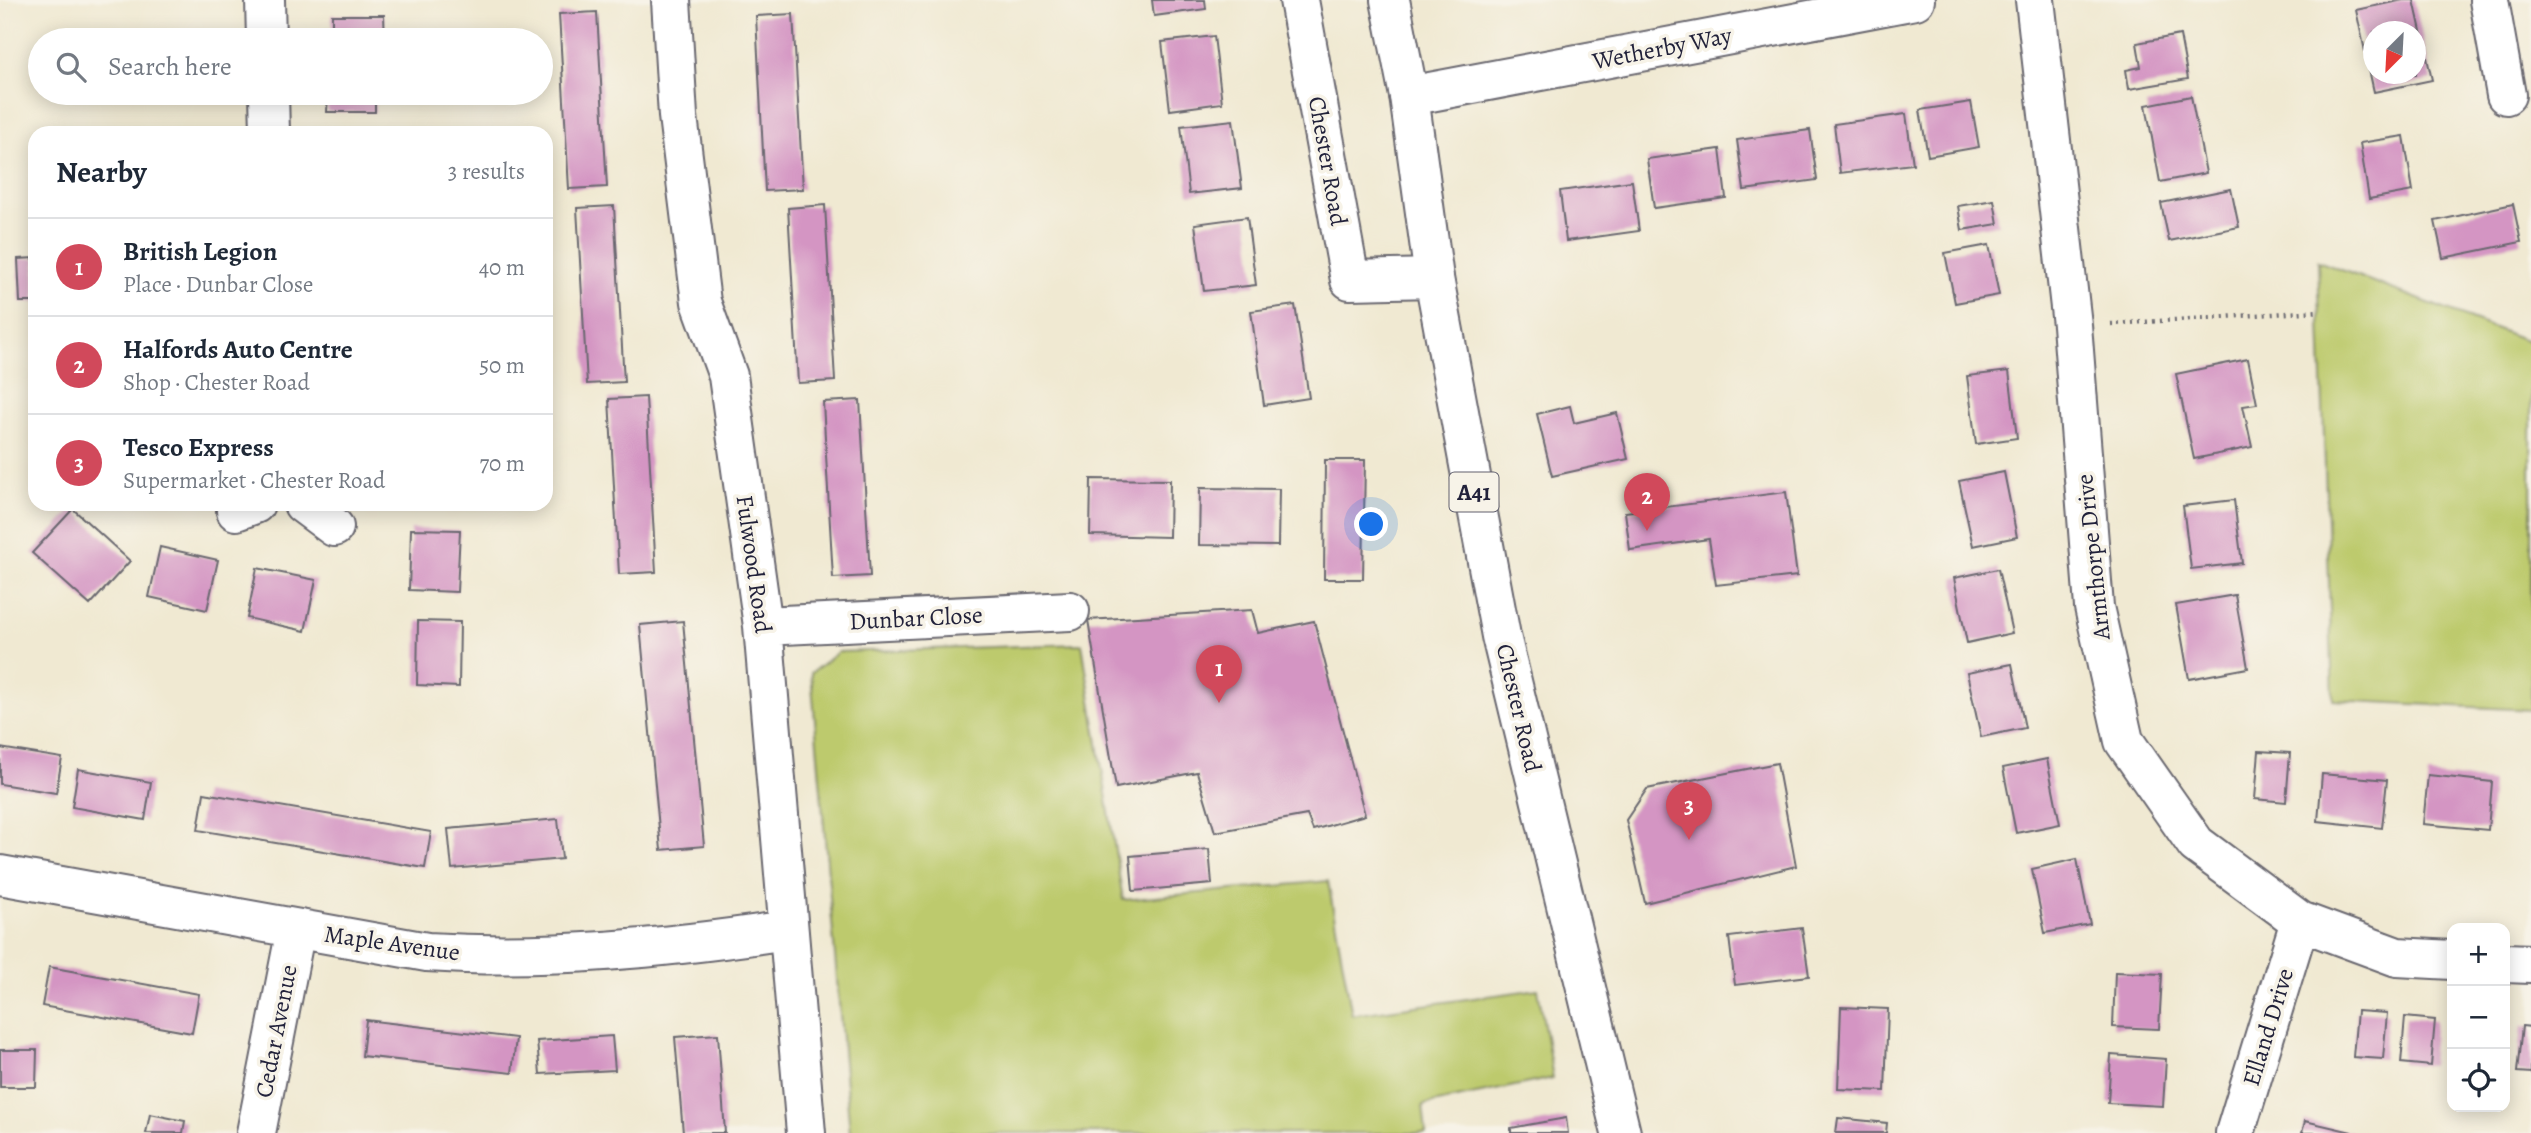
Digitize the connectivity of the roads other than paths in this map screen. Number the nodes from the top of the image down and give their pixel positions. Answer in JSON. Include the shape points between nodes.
{"nodes":[{"id":1,"x":265,"y":0,"type":"edge"},
{"id":2,"x":671,"y":0,"type":"edge"},
{"id":3,"x":1298,"y":0,"type":"edge"},
{"id":4,"x":1390,"y":0,"type":"edge"},
{"id":5,"x":2035,"y":0,"type":"edge"},
{"id":6,"x":2488,"y":0,"type":"edge"},
{"id":7,"x":1892,"y":2,"type":"edge"},
{"id":8,"x":266,"y":28,"type":"edge"},
{"id":9,"x":2506,"y":94,"type":"dead end"},
{"id":10,"x":1409,"y":96,"type":"junction"},
{"id":11,"x":269,"y":105,"type":"edge"},
{"id":12,"x":270,"y":126,"type":"edge"},
{"id":13,"x":1434,"y":278,"type":"junction"},
{"id":14,"x":312,"y":511,"type":"edge"},
{"id":15,"x":334,"y":527,"type":"dead end"},
{"id":16,"x":1070,"y":611,"type":"dead end"},
{"id":17,"x":763,"y":626,"type":"junction"},
{"id":18,"x":0,"y":875,"type":"edge"},
{"id":19,"x":2300,"y":922,"type":"junction"},
{"id":20,"x":296,"y":929,"type":"junction"},
{"id":21,"x":787,"y":930,"type":"junction"},
{"id":22,"x":2447,"y":960,"type":"edge"},
{"id":23,"x":2510,"y":963,"type":"edge"},
{"id":24,"x":2531,"y":964,"type":"edge"},
{"id":25,"x":256,"y":1133,"type":"edge"},
{"id":26,"x":806,"y":1133,"type":"edge"},
{"id":27,"x":1620,"y":1133,"type":"edge"},
{"id":28,"x":2235,"y":1133,"type":"edge"}],
"edges":[{"from":1,"to":8,"type":"street"},
{"from":2,"to":17,"type":"street","name":"Fulwood Road","via":[[678,116],[701,302],[728,376]]},
{"from":3,"to":13,"type":"street","name":"Chester Road","via":[[1350,279]]},
{"from":4,"to":10,"type":"street","name":"Chester Road","number":"A41"},
{"from":5,"to":19,"type":"street","name":"Armthorpe Drive","via":[[2072,325],[2094,607],[2123,741],[2196,844]]},
{"from":6,"to":9,"type":"street"},
{"from":7,"to":10,"type":"street","name":"Wetherby Way"},
{"from":10,"to":13,"type":"street","name":"Chester Road","number":"A41"},
{"from":11,"to":12,"type":"street"},
{"from":13,"to":27,"type":"street","name":"Chester Road","number":"A41","via":[[1502,636]]},
{"from":14,"to":15,"type":"street"},
{"from":16,"to":17,"type":"street","name":"Dunbar Close"},
{"from":17,"to":21,"type":"street","name":"Fulwood Road"},
{"from":18,"to":20,"type":"street","name":"Maple Avenue"},
{"from":19,"to":22,"type":"street","name":"Armthorpe Drive","via":[[2397,957]]},
{"from":19,"to":28,"type":"street","name":"Elland Drive"},
{"from":20,"to":21,"type":"street","name":"Maple Avenue","via":[[427,952],[476,955],[675,947]]},
{"from":20,"to":25,"type":"street","name":"Cedar Avenue"},
{"from":21,"to":26,"type":"street","name":"Fulwood Road"},
{"from":23,"to":24,"type":"street"}]}
